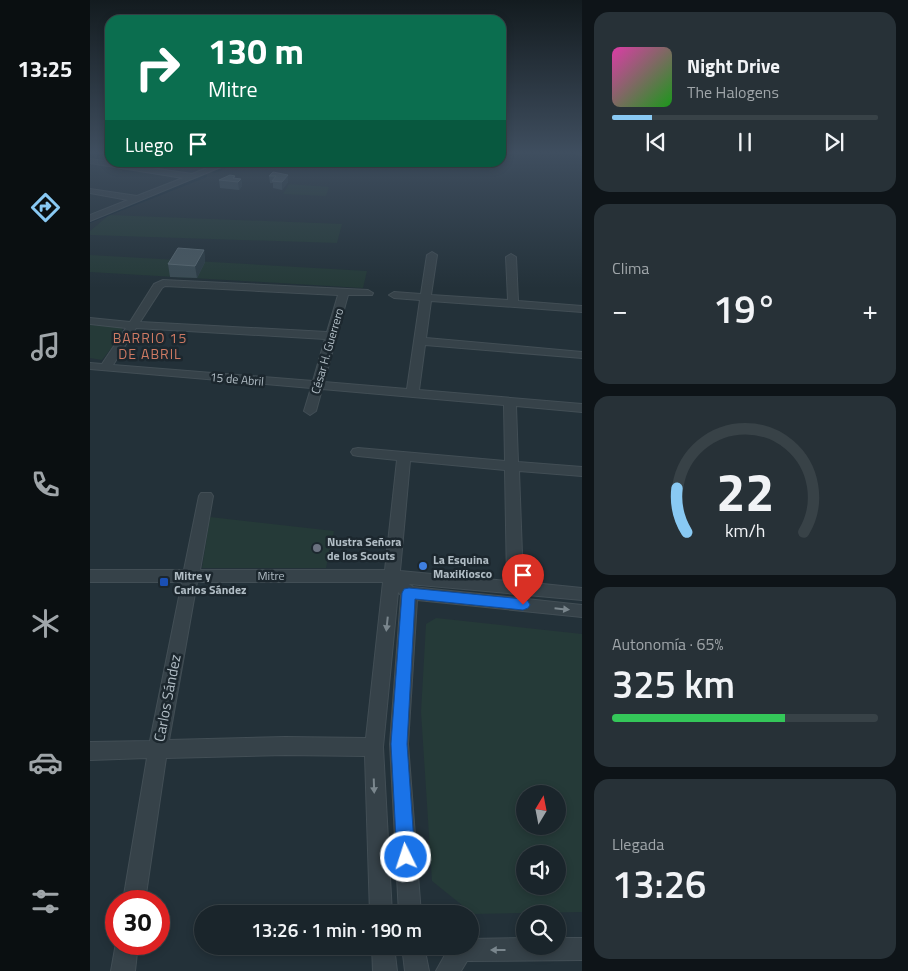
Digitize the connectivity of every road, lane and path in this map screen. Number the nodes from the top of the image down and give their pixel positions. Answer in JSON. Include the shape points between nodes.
{"nodes":[{"id":1,"x":124,"y":197,"type":"edge"},
{"id":2,"x":146,"y":197,"type":"edge"},
{"id":3,"x":139,"y":200,"type":"junction"},
{"id":4,"x":90,"y":218,"type":"edge"},
{"id":5,"x":432,"y":255,"type":"dead end"},
{"id":6,"x":511,"y":257,"type":"dead end"},
{"id":7,"x":344,"y":292,"type":"junction"},
{"id":8,"x":368,"y":293,"type":"dead end"},
{"id":9,"x":394,"y":295,"type":"dead end"},
{"id":10,"x":426,"y":297,"type":"junction"},
{"id":11,"x":513,"y":303,"type":"junction"},
{"id":12,"x":582,"y":309,"type":"edge"},
{"id":13,"x":90,"y":321,"type":"edge"},
{"id":14,"x":132,"y":325,"type":"junction"},
{"id":15,"x":332,"y":336,"type":"junction"},
{"id":16,"x":420,"y":341,"type":"junction"},
{"id":17,"x":582,"y":355,"type":"edge"},
{"id":18,"x":90,"y":366,"type":"edge"},
{"id":19,"x":105,"y":368,"type":"junction"},
{"id":20,"x":317,"y":386,"type":"junction"},
{"id":21,"x":412,"y":395,"type":"junction"},
{"id":22,"x":510,"y":403,"type":"junction"},
{"id":23,"x":582,"y":408,"type":"edge"},
{"id":24,"x":310,"y":411,"type":"dead end"},
{"id":25,"x":358,"y":452,"type":"dead end"},
{"id":26,"x":404,"y":456,"type":"junction"},
{"id":27,"x":512,"y":466,"type":"junction"},
{"id":28,"x":582,"y":472,"type":"edge"},
{"id":29,"x":206,"y":496,"type":"dead end"},
{"id":30,"x":191,"y":574,"type":"junction"},
{"id":31,"x":90,"y":576,"type":"edge"},
{"id":32,"x":393,"y":576,"type":"junction"},
{"id":33,"x":515,"y":588,"type":"junction"},
{"id":34,"x":409,"y":593,"type":"junction"},
{"id":35,"x":582,"y":594,"type":"edge"},
{"id":36,"x":582,"y":611,"type":"edge"},
{"id":37,"x":374,"y":747,"type":"junction"},
{"id":38,"x":158,"y":749,"type":"junction"},
{"id":39,"x":90,"y":750,"type":"edge"},
{"id":40,"x":136,"y":890,"type":"edge"},
{"id":41,"x":381,"y":905,"type":"edge"},
{"id":42,"x":409,"y":905,"type":"edge"},
{"id":43,"x":582,"y":949,"type":"edge"},
{"id":44,"x":126,"y":955,"type":"edge"},
{"id":45,"x":384,"y":955,"type":"edge"},
{"id":46,"x":415,"y":955,"type":"edge"},
{"id":47,"x":123,"y":971,"type":"edge"},
{"id":48,"x":385,"y":971,"type":"edge"},
{"id":49,"x":417,"y":971,"type":"edge"},
{"id":50,"x":448,"y":971,"type":"edge"}],
"edges":[{"from":1,"to":3,"type":"street"},
{"from":2,"to":3,"type":"street"},
{"from":3,"to":4,"type":"street"},
{"from":5,"to":10,"type":"street"},
{"from":6,"to":11,"type":"street"},
{"from":7,"to":8,"type":"street"},
{"from":7,"to":14,"type":"street","via":[[163,282]]},
{"from":7,"to":15,"type":"street","name":"César H. Guerrero"},
{"from":9,"to":10,"type":"street"},
{"from":10,"to":11,"type":"street"},
{"from":10,"to":16,"type":"street"},
{"from":11,"to":12,"type":"street"},
{"from":13,"to":14,"type":"street"},
{"from":14,"to":15,"type":"street"},
{"from":14,"to":19,"type":"street"},
{"from":15,"to":20,"type":"street","name":"César H. Guerrero"},
{"from":16,"to":17,"type":"street"},
{"from":16,"to":21,"type":"street"},
{"from":18,"to":19,"type":"street","name":"15 de Abril"},
{"from":19,"to":20,"type":"street","name":"15 de Abril"},
{"from":20,"to":21,"type":"street","name":"15 de Abril"},
{"from":20,"to":24,"type":"street","name":"César H. Guerrero"},
{"from":21,"to":22,"type":"street","name":"15 de Abril"},
{"from":22,"to":23,"type":"street","name":"15 de Abril"},
{"from":22,"to":27,"type":"street"},
{"from":25,"to":26,"type":"street"},
{"from":26,"to":27,"type":"street"},
{"from":26,"to":32,"type":"street"},
{"from":27,"to":28,"type":"street"},
{"from":27,"to":33,"type":"street"},
{"from":29,"to":30,"type":"street","name":"Carlos Sández"},
{"from":30,"to":31,"type":"street","name":"Mitre"},
{"from":30,"to":32,"type":"street","name":"Mitre"},
{"from":30,"to":38,"type":"street","name":"Carlos Sández"},
{"from":32,"to":33,"type":"street","name":"Mitre"},
{"from":32,"to":34,"type":"street"},
{"from":32,"to":37,"type":"street","one_way":true},
{"from":33,"to":35,"type":"street","name":"Mitre"},
{"from":34,"to":36,"type":"street","one_way":true},
{"from":34,"to":42,"type":"street","via":[[399,744]]},
{"from":37,"to":38,"type":"street"},
{"from":37,"to":41,"type":"street","one_way":true},
{"from":38,"to":39,"type":"street"},
{"from":38,"to":40,"type":"street","name":"Carlos Sández"},
{"from":43,"to":50,"type":"street","one_way":true,"via":[[461,950]]},
{"from":44,"to":47,"type":"street"},
{"from":45,"to":48,"type":"street"},
{"from":46,"to":49,"type":"street"}]}
